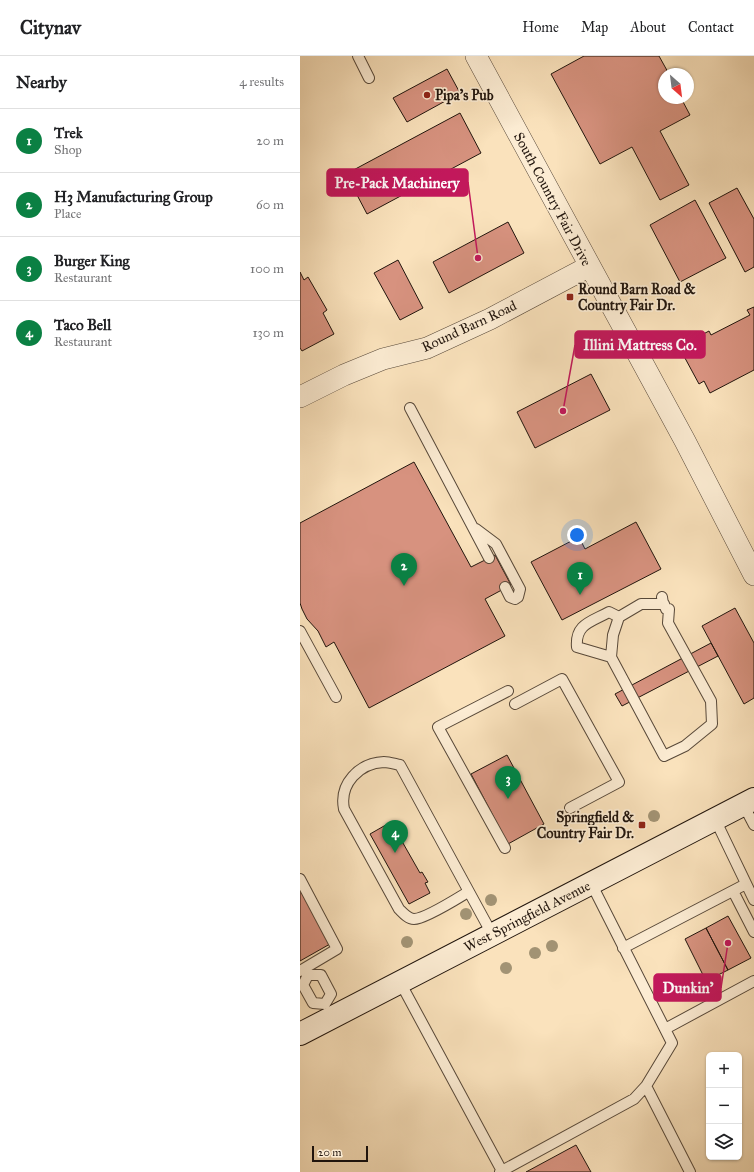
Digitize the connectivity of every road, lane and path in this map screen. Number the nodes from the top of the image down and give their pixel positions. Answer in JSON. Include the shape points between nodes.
{"nodes":[{"id":1,"x":358,"y":56,"type":"edge"},
{"id":2,"x":476,"y":56,"type":"edge"},
{"id":3,"x":369,"y":78,"type":"dead end"},
{"id":4,"x":590,"y":266,"type":"junction"},
{"id":5,"x":300,"y":397,"type":"edge"},
{"id":6,"x":410,"y":408,"type":"dead end"},
{"id":7,"x":473,"y":527,"type":"junction"},
{"id":8,"x":489,"y":558,"type":"dead end"},
{"id":9,"x":754,"y":575,"type":"edge"},
{"id":10,"x":505,"y":588,"type":"dead end"},
{"id":11,"x":619,"y":617,"type":"junction"},
{"id":12,"x":300,"y":631,"type":"edge"},
{"id":13,"x":611,"y":657,"type":"junction"},
{"id":14,"x":508,"y":691,"type":"dead end"},
{"id":15,"x":336,"y":697,"type":"dead end"},
{"id":16,"x":515,"y":704,"type":"dead end"},
{"id":17,"x":749,"y":802,"type":"edge"},
{"id":18,"x":570,"y":808,"type":"dead end"},
{"id":19,"x":714,"y":819,"type":"junction"},
{"id":20,"x":754,"y":825,"type":"edge"},
{"id":21,"x":505,"y":848,"type":"dead end"},
{"id":22,"x":300,"y":880,"type":"edge"},
{"id":23,"x":590,"y":883,"type":"junction"},
{"id":24,"x":746,"y":884,"type":"junction"},
{"id":25,"x":468,"y":892,"type":"junction"},
{"id":26,"x":732,"y":892,"type":"junction"},
{"id":27,"x":754,"y":900,"type":"edge"},
{"id":28,"x":754,"y":932,"type":"edge"},
{"id":29,"x":492,"y":934,"type":"junction"},
{"id":30,"x":623,"y":948,"type":"junction"},
{"id":31,"x":304,"y":971,"type":"edge"},
{"id":32,"x":754,"y":981,"type":"edge"},
{"id":33,"x":400,"y":982,"type":"junction"},
{"id":34,"x":328,"y":1010,"type":"junction"},
{"id":35,"x":665,"y":1029,"type":"junction"},
{"id":36,"x":300,"y":1034,"type":"edge"},
{"id":37,"x":646,"y":1086,"type":"junction"},
{"id":38,"x":501,"y":1172,"type":"edge"},
{"id":39,"x":690,"y":1172,"type":"edge"}],
"edges":[{"from":1,"to":3,"type":"lane"},
{"from":2,"to":4,"type":"street","name":"South Country Fair Drive"},
{"from":4,"to":5,"type":"street","name":"Round Barn Road","via":[[490,319],[427,348],[383,359]]},
{"from":4,"to":9,"type":"street","name":"South Country Fair Drive"},
{"from":6,"to":7,"type":"lane"},
{"from":7,"to":8,"type":"lane"},
{"from":7,"to":10,"type":"lane","via":[[496,544],[520,589],[518,597],[510,598]]},
{"from":11,"to":13,"type":"lane","via":[[613,635]]},
{"from":11,"to":13,"type":"lane","via":[[609,612],[580,628],[576,637],[577,647]]},
{"from":11,"to":13,"type":"lane","via":[[641,604],[663,601],[669,609],[668,623],[711,701],[712,724],[685,746],[664,756]]},
{"from":12,"to":15,"type":"lane"},
{"from":14,"to":21,"type":"lane","via":[[438,727]]},
{"from":16,"to":18,"type":"lane","via":[[562,679],[619,782]]},
{"from":17,"to":19,"type":"main road","name":"West Springfield Avenue"},
{"from":17,"to":20,"type":"lane"},
{"from":19,"to":23,"type":"main road","name":"West Springfield Avenue"},
{"from":19,"to":24,"type":"lane"},
{"from":22,"to":31,"type":"lane","via":[[337,950]]},
{"from":23,"to":29,"type":"main road","name":"West Springfield Avenue"},
{"from":23,"to":30,"type":"lane"},
{"from":24,"to":26,"type":"lane"},
{"from":24,"to":27,"type":"lane"},
{"from":25,"to":25,"type":"lane","via":[[414,919],[398,909],[344,809],[342,798],[346,785],[354,775],[370,765],[384,762],[400,764]]},
{"from":25,"to":29,"type":"lane"},
{"from":26,"to":28,"type":"lane"},
{"from":26,"to":30,"type":"lane"},
{"from":29,"to":33,"type":"main road","name":"West Springfield Avenue"},
{"from":30,"to":35,"type":"lane"},
{"from":31,"to":34,"type":"lane","via":[[303,985],[313,1003]]},
{"from":31,"to":34,"type":"lane","via":[[321,975],[331,994]]},
{"from":32,"to":35,"type":"lane"},
{"from":33,"to":34,"type":"main road","name":"West Springfield Avenue"},
{"from":33,"to":38,"type":"lane"},
{"from":34,"to":36,"type":"main road","name":"West Springfield Avenue"},
{"from":35,"to":37,"type":"lane","via":[[672,1044]]},
{"from":37,"to":38,"type":"lane","via":[[634,1099]]},
{"from":37,"to":39,"type":"lane"}]}
